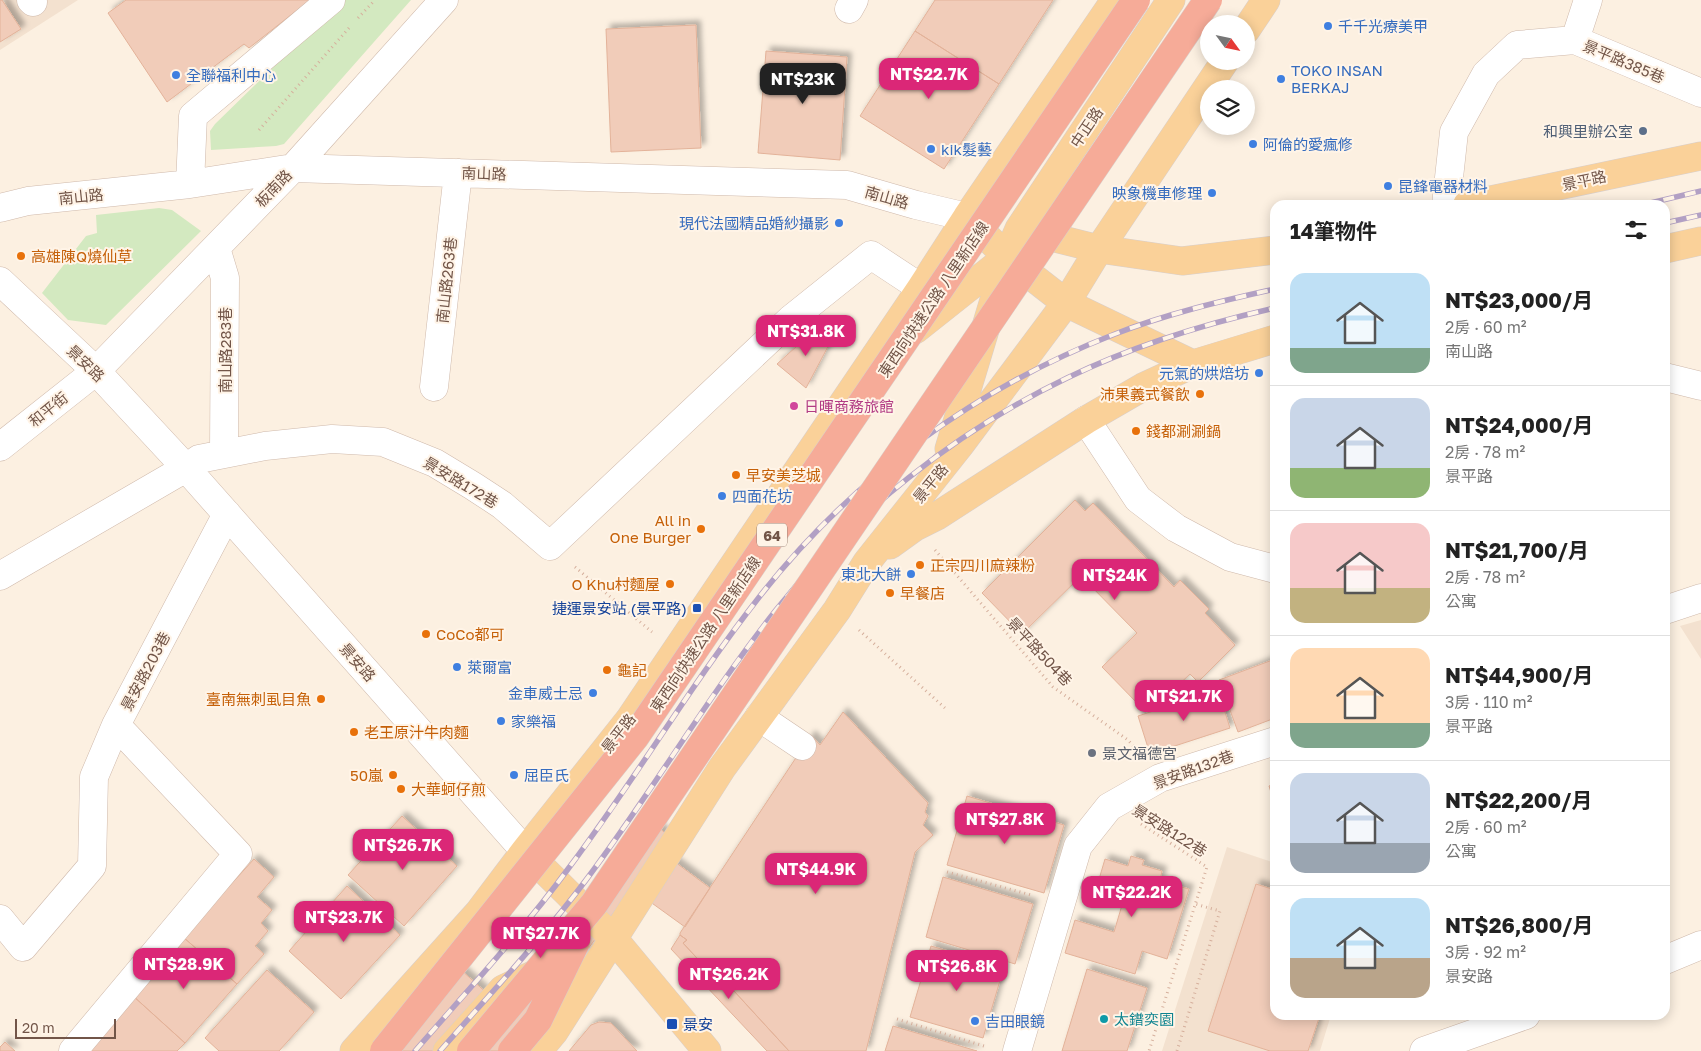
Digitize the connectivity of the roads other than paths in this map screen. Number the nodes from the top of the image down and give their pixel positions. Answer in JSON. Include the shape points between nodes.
{"nodes":[{"id":1,"x":331,"y":0,"type":"edge"},
{"id":2,"x":444,"y":0,"type":"edge"},
{"id":3,"x":1115,"y":0,"type":"edge"},
{"id":4,"x":1136,"y":0,"type":"edge"},
{"id":5,"x":1171,"y":0,"type":"edge"},
{"id":6,"x":1208,"y":0,"type":"edge"},
{"id":7,"x":1266,"y":0,"type":"edge"},
{"id":8,"x":1588,"y":0,"type":"edge"},
{"id":9,"x":1255,"y":16,"type":"edge"},
{"id":10,"x":1575,"y":40,"type":"junction"},
{"id":11,"x":1219,"y":70,"type":"edge"},
{"id":12,"x":1701,"y":93,"type":"edge"},
{"id":13,"x":1701,"y":156,"type":"edge"},
{"id":14,"x":293,"y":168,"type":"junction"},
{"id":15,"x":458,"y":173,"type":"junction"},
{"id":16,"x":190,"y":184,"type":"junction"},
{"id":17,"x":1447,"y":200,"type":"edge"},
{"id":18,"x":1491,"y":200,"type":"edge"},
{"id":19,"x":0,"y":208,"type":"edge"},
{"id":20,"x":967,"y":218,"type":"junction"},
{"id":21,"x":1019,"y":230,"type":"junction"},
{"id":22,"x":1701,"y":241,"type":"edge"},
{"id":23,"x":1670,"y":247,"type":"edge"},
{"id":24,"x":216,"y":248,"type":"junction"},
{"id":25,"x":1100,"y":249,"type":"junction"},
{"id":26,"x":1270,"y":251,"type":"edge"},
{"id":27,"x":1007,"y":256,"type":"junction"},
{"id":28,"x":0,"y":281,"type":"edge"},
{"id":29,"x":921,"y":288,"type":"junction"},
{"id":30,"x":1066,"y":303,"type":"junction"},
{"id":31,"x":1270,"y":341,"type":"edge"},
{"id":32,"x":1193,"y":364,"type":"junction"},
{"id":33,"x":866,"y":369,"type":"junction"},
{"id":34,"x":96,"y":371,"type":"junction"},
{"id":35,"x":1670,"y":378,"type":"edge"},
{"id":36,"x":1701,"y":386,"type":"edge"},
{"id":37,"x":434,"y":388,"type":"dead end"},
{"id":38,"x":1086,"y":420,"type":"junction"},
{"id":39,"x":0,"y":447,"type":"edge"},
{"id":40,"x":224,"y":453,"type":"junction"},
{"id":41,"x":944,"y":464,"type":"junction"},
{"id":42,"x":186,"y":468,"type":"junction"},
{"id":43,"x":228,"y":514,"type":"junction"},
{"id":44,"x":866,"y":562,"type":"junction"},
{"id":45,"x":1270,"y":568,"type":"edge"},
{"id":46,"x":0,"y":576,"type":"edge"},
{"id":47,"x":1701,"y":598,"type":"edge"},
{"id":48,"x":1670,"y":608,"type":"edge"},
{"id":49,"x":759,"y":717,"type":"junction"},
{"id":50,"x":116,"y":725,"type":"junction"},
{"id":51,"x":1270,"y":743,"type":"edge"},
{"id":52,"x":802,"y":746,"type":"dead end"},
{"id":53,"x":525,"y":851,"type":"junction"},
{"id":54,"x":594,"y":904,"type":"junction"},
{"id":55,"x":0,"y":919,"type":"edge"},
{"id":56,"x":613,"y":938,"type":"junction"},
{"id":57,"x":1701,"y":944,"type":"edge"},
{"id":58,"x":1670,"y":958,"type":"edge"},
{"id":59,"x":1512,"y":1020,"type":"edge"},
{"id":60,"x":74,"y":1051,"type":"edge"},
{"id":61,"x":354,"y":1051,"type":"edge"},
{"id":62,"x":384,"y":1051,"type":"edge"},
{"id":63,"x":447,"y":1051,"type":"edge"},
{"id":64,"x":472,"y":1051,"type":"edge"},
{"id":65,"x":512,"y":1051,"type":"edge"},
{"id":66,"x":538,"y":1051,"type":"edge"},
{"id":67,"x":707,"y":1051,"type":"edge"},
{"id":68,"x":1017,"y":1051,"type":"edge"},
{"id":69,"x":1424,"y":1051,"type":"edge"}],
"edges":[{"from":1,"to":16,"type":"street","via":[[193,116]]},
{"from":2,"to":14,"type":"street","name":"板南路"},
{"from":3,"to":20,"type":"main road"},
{"from":4,"to":62,"type":"highway","name":"東西向快速公路 八里新店線","number":"64","bridge":true,"via":[[635,737]]},
{"from":5,"to":21,"type":"main road","name":"中正路"},
{"from":6,"to":54,"type":"highway","bridge":true},
{"from":7,"to":9,"type":"main road"},
{"from":8,"to":10,"type":"street"},
{"from":10,"to":12,"type":"street","name":"景平路385巷"},
{"from":10,"to":17,"type":"street","name":"景平路385巷","via":[[1517,45],[1486,74],[1454,132]]},
{"from":11,"to":25,"type":"main road"},
{"from":13,"to":18,"type":"main road","name":"景平路"},
{"from":14,"to":15,"type":"street","name":"南山路"},
{"from":14,"to":16,"type":"street","name":"南山路"},
{"from":14,"to":24,"type":"street","name":"板南路"},
{"from":15,"to":20,"type":"street","name":"南山路","via":[[847,185]]},
{"from":15,"to":37,"type":"street","name":"南山路263巷"},
{"from":16,"to":19,"type":"street","name":"南山路","via":[[28,201]]},
{"from":20,"to":21,"type":"main road"},
{"from":20,"to":27,"type":"main road"},
{"from":20,"to":29,"type":"main road","name":"景平路"},
{"from":21,"to":25,"type":"main road"},
{"from":21,"to":27,"type":"main road","name":"中正路"},
{"from":22,"to":23,"type":"main road"},
{"from":24,"to":34,"type":"street","name":"板南路"},
{"from":24,"to":40,"type":"street","name":"南山路283巷","via":[[225,278]]},
{"from":25,"to":26,"type":"main road","via":[[1182,261]]},
{"from":25,"to":30,"type":"main road","name":"景平路"},
{"from":27,"to":30,"type":"main road"},
{"from":27,"to":33,"type":"main road","name":"中正路"},
{"from":27,"to":41,"type":"main road","name":"中正路"},
{"from":28,"to":34,"type":"street","name":"景安路"},
{"from":29,"to":33,"type":"main road","name":"景平路"},
{"from":29,"to":40,"type":"street","name":"景安路172巷","via":[[871,255],[791,319],[550,546],[502,505],[435,462],[383,442],[332,438]]},
{"from":30,"to":32,"type":"main road"},
{"from":30,"to":41,"type":"main road","name":"景平路"},
{"from":31,"to":32,"type":"main road"},
{"from":32,"to":38,"type":"main road","via":[[1143,387]]},
{"from":33,"to":53,"type":"main road","name":"景平路","via":[[629,720]]},
{"from":34,"to":39,"type":"street","name":"和平街"},
{"from":34,"to":42,"type":"street","name":"景安路"},
{"from":35,"to":36,"type":"street"},
{"from":38,"to":44,"type":"main road","via":[[915,527]]},
{"from":38,"to":45,"type":"street","via":[[1138,499],[1176,528],[1230,557]]},
{"from":40,"to":42,"type":"street","name":"景安路172巷","via":[[199,458]]},
{"from":41,"to":44,"type":"main road","name":"景平路"},
{"from":42,"to":43,"type":"street","name":"景安路"},
{"from":42,"to":46,"type":"street","name":"景安路172巷"},
{"from":43,"to":50,"type":"street","name":"景安路203巷"},
{"from":43,"to":53,"type":"street","name":"景安路"},
{"from":44,"to":49,"type":"main road","name":"景平路","via":[[837,610]]},
{"from":47,"to":48,"type":"street"},
{"from":49,"to":52,"type":"street"},
{"from":49,"to":56,"type":"main road","name":"景平路","via":[[722,768]]},
{"from":50,"to":55,"type":"street","via":[[94,777],[92,866],[23,947]]},
{"from":50,"to":60,"type":"street","name":"景安路203巷","via":[[238,854]]},
{"from":51,"to":68,"type":"street","name":"景安路132巷","via":[[1160,778],[1109,807],[1078,846]]},
{"from":53,"to":56,"type":"main road","name":"景安路"},
{"from":53,"to":61,"type":"main road","name":"景平路","via":[[479,912]]},
{"from":54,"to":64,"type":"highway","bridge":true},
{"from":54,"to":65,"type":"highway","bridge":true,"via":[[538,1020]]},
{"from":56,"to":63,"type":"main road","via":[[503,988]]},
{"from":56,"to":66,"type":"main road","name":"景平路","via":[[554,1032]]},
{"from":56,"to":67,"type":"main road","name":"景安路"},
{"from":57,"to":58,"type":"street"},
{"from":59,"to":69,"type":"street"}]}
